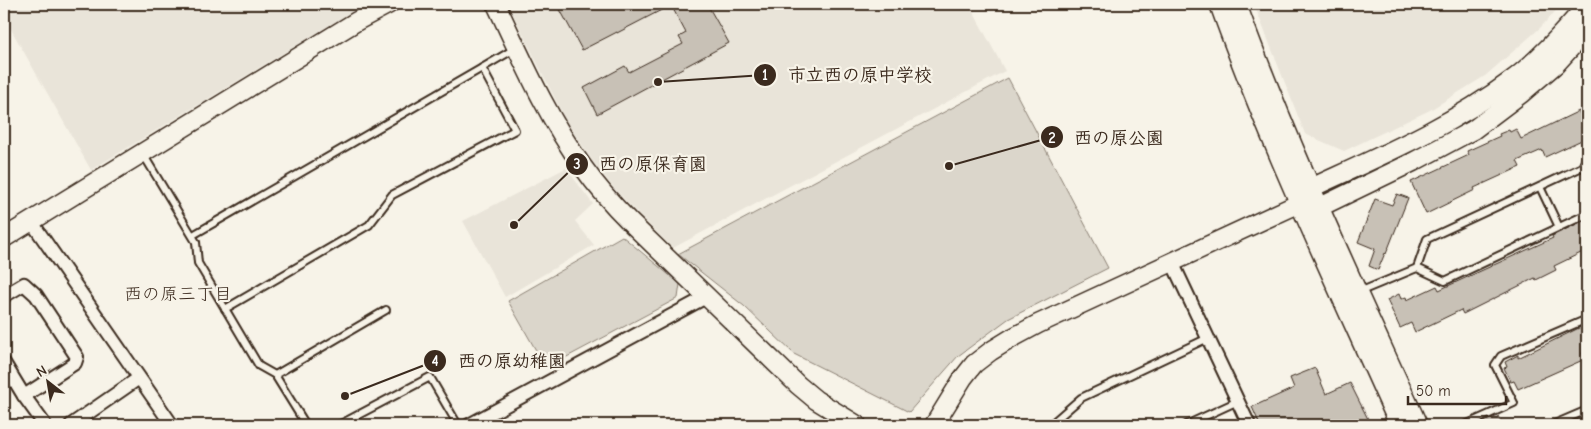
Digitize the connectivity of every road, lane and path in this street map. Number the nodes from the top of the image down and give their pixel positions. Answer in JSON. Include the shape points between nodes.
{"nodes":[{"id":1,"x":389,"y":4,"type":"edge"},
{"id":2,"x":496,"y":4,"type":"edge"},
{"id":3,"x":1219,"y":4,"type":"edge"},
{"id":4,"x":1237,"y":4,"type":"edge"},
{"id":5,"x":1587,"y":5,"type":"edge"},
{"id":6,"x":1587,"y":30,"type":"edge"},
{"id":7,"x":517,"y":48,"type":"junction"},
{"id":8,"x":482,"y":68,"type":"junction"},
{"id":9,"x":142,"y":153,"type":"junction"},
{"id":10,"x":1587,"y":157,"type":"edge"},
{"id":11,"x":1540,"y":187,"type":"junction"},
{"id":12,"x":1311,"y":188,"type":"junction"},
{"id":13,"x":1300,"y":203,"type":"junction"},
{"id":14,"x":1320,"y":207,"type":"junction"},
{"id":15,"x":1587,"y":214,"type":"edge"},
{"id":16,"x":31,"y":221,"type":"junction"},
{"id":17,"x":1559,"y":227,"type":"junction"},
{"id":18,"x":193,"y":235,"type":"junction"},
{"id":19,"x":4,"y":238,"type":"edge"},
{"id":20,"x":1172,"y":262,"type":"junction"},
{"id":21,"x":1416,"y":268,"type":"junction"},
{"id":22,"x":1358,"y":292,"type":"junction"},
{"id":23,"x":4,"y":296,"type":"edge"},
{"id":24,"x":706,"y":297,"type":"junction"},
{"id":25,"x":225,"y":309,"type":"junction"},
{"id":26,"x":386,"y":310,"type":"dead end"},
{"id":27,"x":1587,"y":319,"type":"edge"},
{"id":28,"x":1208,"y":338,"type":"junction"},
{"id":29,"x":4,"y":363,"type":"edge"},
{"id":30,"x":275,"y":375,"type":"junction"},
{"id":31,"x":139,"y":378,"type":"junction"},
{"id":32,"x":24,"y":396,"type":"junction"},
{"id":33,"x":1238,"y":401,"type":"junction"},
{"id":34,"x":1587,"y":410,"type":"edge"},
{"id":35,"x":45,"y":425,"type":"edge"},
{"id":36,"x":71,"y":425,"type":"edge"},
{"id":37,"x":172,"y":425,"type":"edge"},
{"id":38,"x":306,"y":425,"type":"edge"},
{"id":39,"x":339,"y":425,"type":"edge"},
{"id":40,"x":458,"y":425,"type":"edge"},
{"id":41,"x":469,"y":425,"type":"edge"},
{"id":42,"x":857,"y":425,"type":"edge"},
{"id":43,"x":934,"y":425,"type":"edge"},
{"id":44,"x":1050,"y":425,"type":"edge"},
{"id":45,"x":1186,"y":425,"type":"edge"},
{"id":46,"x":1249,"y":425,"type":"edge"},
{"id":47,"x":1399,"y":425,"type":"edge"},
{"id":48,"x":1418,"y":425,"type":"edge"},
{"id":49,"x":1465,"y":425,"type":"edge"},
{"id":50,"x":1552,"y":425,"type":"edge"}],
"edges":[{"from":1,"to":9,"type":"street"},
{"from":2,"to":7,"type":"street"},
{"from":3,"to":13,"type":"street"},
{"from":4,"to":12,"type":"street"},
{"from":5,"to":12,"type":"street","via":[[1545,52],[1512,80],[1464,112]]},
{"from":6,"to":14,"type":"street","via":[[1556,64],[1473,130]]},
{"from":7,"to":8,"type":"lane"},
{"from":7,"to":24,"type":"street","via":[[558,127],[588,174],[605,196]]},
{"from":8,"to":18,"type":"lane"},
{"from":8,"to":25,"type":"lane","via":[[516,130],[392,195],[369,225]]},
{"from":9,"to":16,"type":"street"},
{"from":9,"to":18,"type":"lane"},
{"from":10,"to":11,"type":"lane","via":[[1582,167]]},
{"from":11,"to":17,"type":"lane"},
{"from":11,"to":21,"type":"lane","via":[[1427,239]]},
{"from":12,"to":13,"type":"street"},
{"from":12,"to":14,"type":"street"},
{"from":13,"to":14,"type":"street"},
{"from":13,"to":20,"type":"street"},
{"from":13,"to":47,"type":"street"},
{"from":14,"to":22,"type":"street"},
{"from":15,"to":17,"type":"lane"},
{"from":16,"to":19,"type":"street"},
{"from":16,"to":31,"type":"street"},
{"from":17,"to":21,"type":"lane","via":[[1445,281]]},
{"from":18,"to":25,"type":"lane","via":[[198,264]]},
{"from":20,"to":28,"type":"street"},
{"from":20,"to":43,"type":"street","via":[[1038,324],[991,351],[963,378]]},
{"from":21,"to":22,"type":"lane"},
{"from":22,"to":48,"type":"street"},
{"from":23,"to":32,"type":"street","via":[[24,284],[29,288],[77,358],[75,363]]},
{"from":24,"to":41,"type":"street"},
{"from":24,"to":42,"type":"street","via":[[798,385]]},
{"from":25,"to":30,"type":"lane","via":[[259,366]]},
{"from":26,"to":30,"type":"lane"},
{"from":27,"to":49,"type":"lane","via":[[1501,356],[1495,365],[1514,403]]},
{"from":28,"to":33,"type":"street"},
{"from":28,"to":44,"type":"lane","via":[[1081,398]]},
{"from":29,"to":32,"type":"street"},
{"from":30,"to":38,"type":"lane"},
{"from":31,"to":36,"type":"street"},
{"from":31,"to":37,"type":"street"},
{"from":32,"to":35,"type":"street"},
{"from":33,"to":45,"type":"lane"},
{"from":33,"to":46,"type":"street"},
{"from":34,"to":50,"type":"lane"},
{"from":39,"to":40,"type":"lane","via":[[430,377]]}]}
